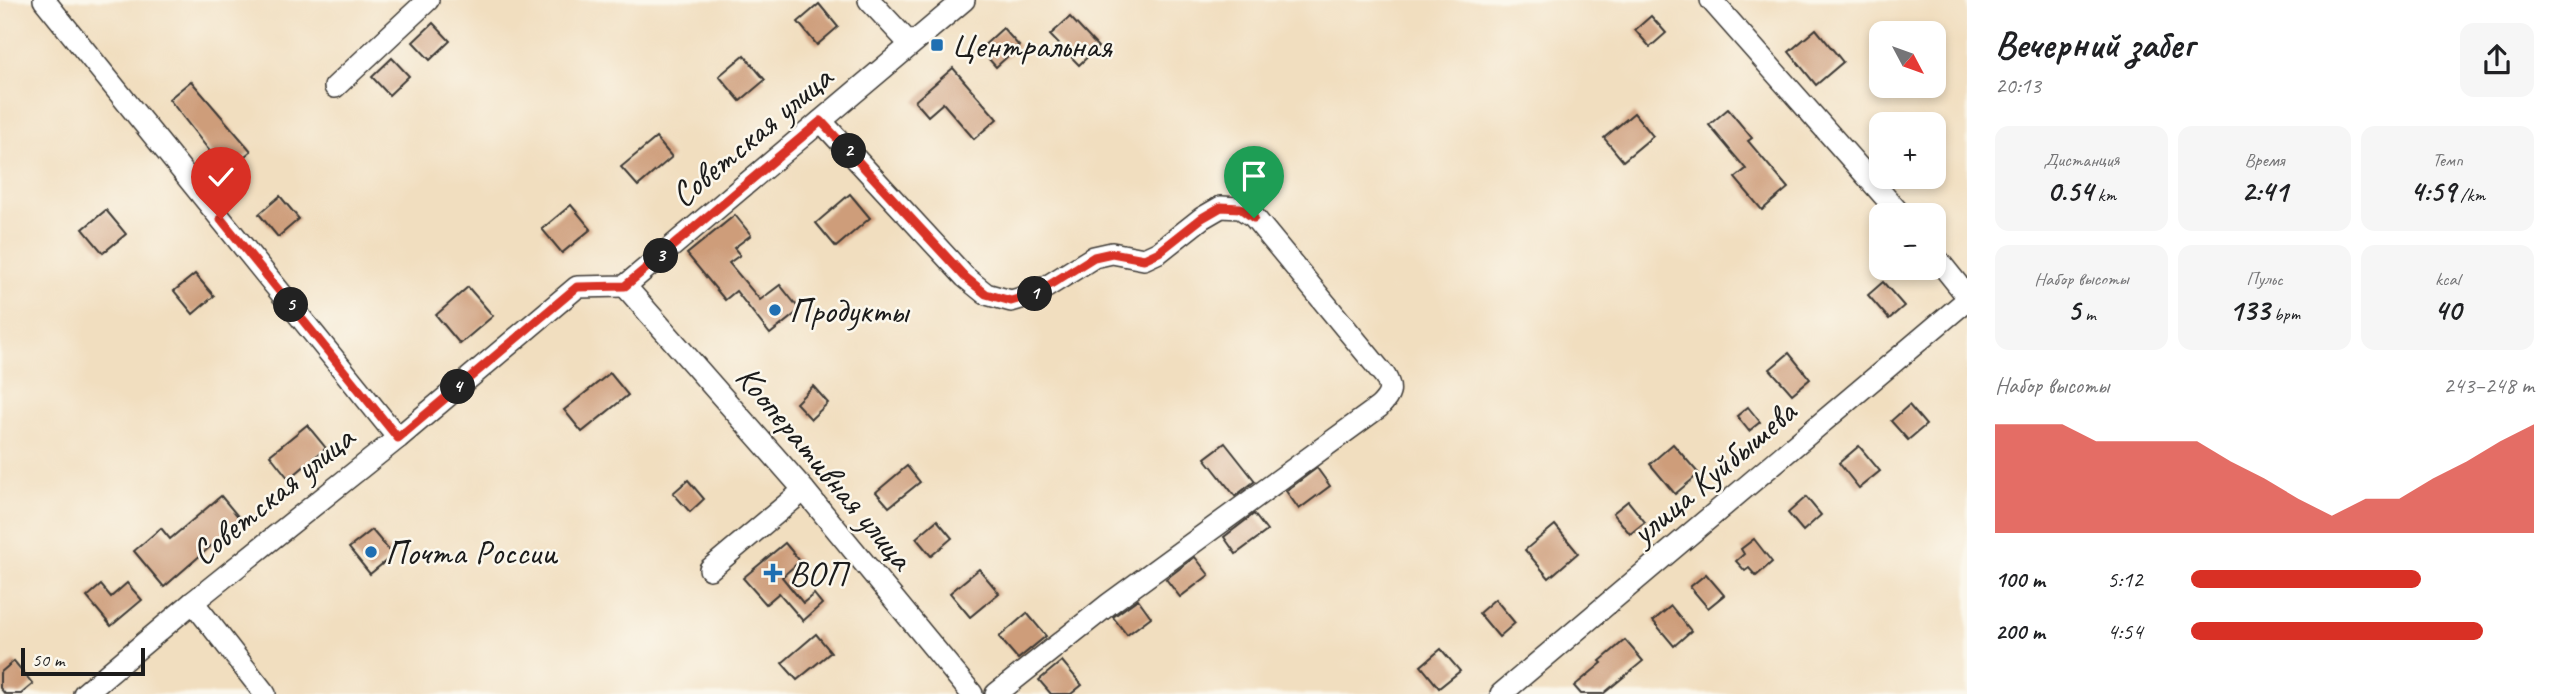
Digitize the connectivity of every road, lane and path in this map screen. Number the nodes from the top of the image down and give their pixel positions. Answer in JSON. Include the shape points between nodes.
{"nodes":[{"id":1,"x":44,"y":0,"type":"edge"},
{"id":2,"x":428,"y":0,"type":"edge"},
{"id":3,"x":869,"y":0,"type":"edge"},
{"id":4,"x":964,"y":0,"type":"edge"},
{"id":5,"x":1711,"y":0,"type":"edge"},
{"id":6,"x":910,"y":44,"type":"junction"},
{"id":7,"x":335,"y":87,"type":"dead end"},
{"id":8,"x":821,"y":121,"type":"junction"},
{"id":9,"x":1890,"y":203,"type":"edge"},
{"id":10,"x":1946,"y":271,"type":"edge"},
{"id":11,"x":625,"y":286,"type":"junction"},
{"id":12,"x":1967,"y":298,"type":"edge"},
{"id":13,"x":398,"y":438,"type":"junction"},
{"id":14,"x":804,"y":490,"type":"junction"},
{"id":15,"x":710,"y":569,"type":"dead end"},
{"id":16,"x":193,"y":602,"type":"junction"},
{"id":17,"x":84,"y":694,"type":"edge"},
{"id":18,"x":265,"y":694,"type":"edge"},
{"id":19,"x":972,"y":694,"type":"edge"},
{"id":20,"x":996,"y":694,"type":"edge"},
{"id":21,"x":1502,"y":694,"type":"edge"}],
"edges":[{"from":1,"to":13,"type":"street"},
{"from":2,"to":7,"type":"street"},
{"from":3,"to":6,"type":"street"},
{"from":4,"to":6,"type":"street","name":"Советская улица"},
{"from":5,"to":9,"type":"street"},
{"from":6,"to":8,"type":"street","name":"Советская улица"},
{"from":8,"to":11,"type":"street","name":"Советская улица"},
{"from":8,"to":20,"type":"street","via":[[965,277],[986,294],[1011,301],[1035,294],[1094,257],[1112,253],[1144,259],[1221,207],[1240,208],[1254,218],[1391,387],[1379,407],[1110,604]]},
{"from":10,"to":12,"type":"street"},
{"from":11,"to":13,"type":"street","name":"Советская улица","via":[[577,287]]},
{"from":11,"to":14,"type":"street","name":"Кооперативная улица"},
{"from":12,"to":21,"type":"street","name":"улица Куйбышева"},
{"from":13,"to":16,"type":"street","name":"Советская улица"},
{"from":14,"to":15,"type":"street"},
{"from":14,"to":19,"type":"street","name":"Кооперативная улица"},
{"from":16,"to":17,"type":"street","name":"Советская улица"},
{"from":16,"to":18,"type":"street"}]}
